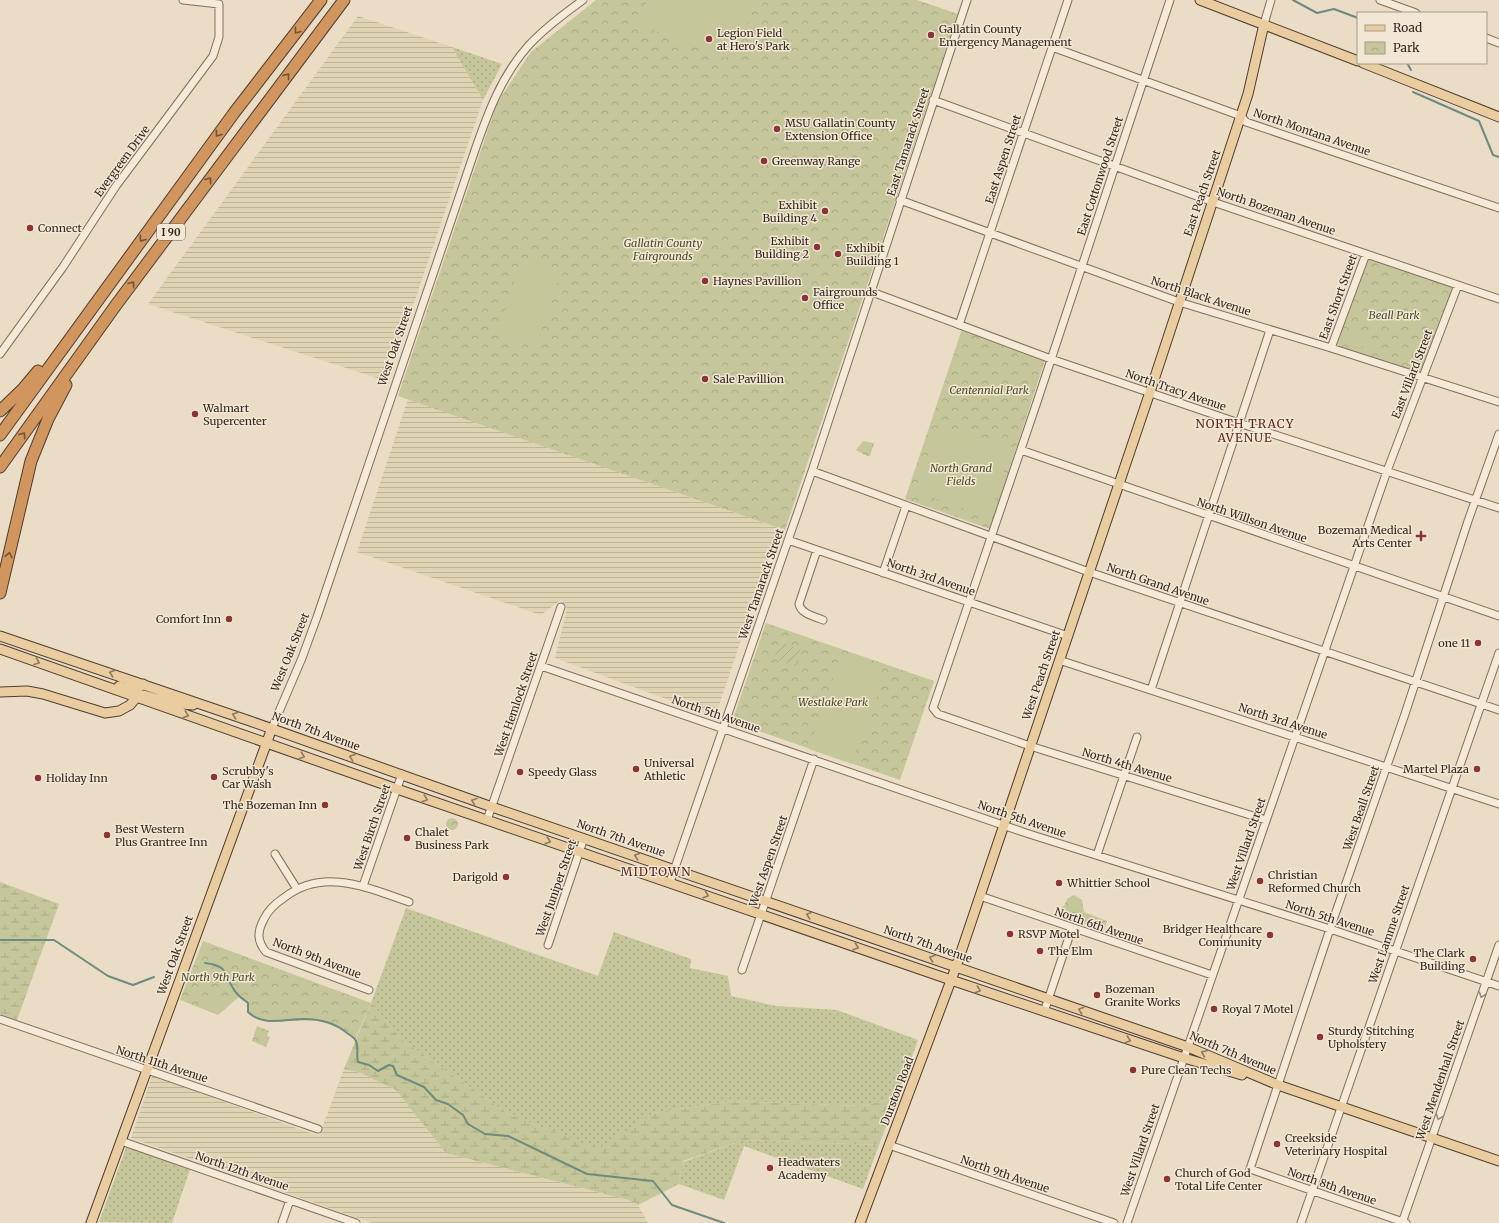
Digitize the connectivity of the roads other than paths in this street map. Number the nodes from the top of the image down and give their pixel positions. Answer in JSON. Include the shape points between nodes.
{"nodes":[{"id":1,"x":183,"y":0,"type":"edge"},
{"id":2,"x":321,"y":0,"type":"edge"},
{"id":3,"x":344,"y":0,"type":"edge"},
{"id":4,"x":583,"y":0,"type":"edge"},
{"id":5,"x":967,"y":0,"type":"edge"},
{"id":6,"x":1068,"y":0,"type":"edge"},
{"id":7,"x":1170,"y":0,"type":"edge"},
{"id":8,"x":1200,"y":0,"type":"edge"},
{"id":9,"x":1271,"y":0,"type":"edge"},
{"id":10,"x":1380,"y":0,"type":"edge"},
{"id":11,"x":1413,"y":12,"type":"edge"},
{"id":12,"x":1264,"y":24,"type":"junction"},
{"id":13,"x":1487,"y":38,"type":"edge"},
{"id":14,"x":1499,"y":43,"type":"edge"},
{"id":15,"x":1052,"y":47,"type":"junction"},
{"id":16,"x":1357,"y":61,"type":"edge"},
{"id":17,"x":1366,"y":64,"type":"edge"},
{"id":18,"x":1143,"y":80,"type":"junction"},
{"id":19,"x":933,"y":100,"type":"junction"},
{"id":20,"x":1241,"y":116,"type":"junction"},
{"id":21,"x":1499,"y":117,"type":"edge"},
{"id":22,"x":1023,"y":133,"type":"junction"},
{"id":23,"x":1114,"y":166,"type":"junction"},
{"id":24,"x":900,"y":200,"type":"junction"},
{"id":25,"x":1213,"y":202,"type":"junction"},
{"id":26,"x":1499,"y":208,"type":"edge"},
{"id":27,"x":990,"y":234,"type":"junction"},
{"id":28,"x":1366,"y":254,"type":"junction"},
{"id":29,"x":1081,"y":267,"type":"junction"},
{"id":30,"x":1458,"y":285,"type":"junction"},
{"id":31,"x":872,"y":292,"type":"junction"},
{"id":32,"x":1499,"y":299,"type":"edge"},
{"id":33,"x":96,"y":302,"type":"junction"},
{"id":34,"x":1179,"y":302,"type":"junction"},
{"id":35,"x":116,"y":305,"type":"junction"},
{"id":36,"x":959,"y":325,"type":"junction"},
{"id":37,"x":1270,"y":330,"type":"junction"},
{"id":38,"x":1331,"y":348,"type":"junction"},
{"id":39,"x":0,"y":354,"type":"edge"},
{"id":40,"x":1051,"y":359,"type":"junction"},
{"id":41,"x":1423,"y":377,"type":"junction"},
{"id":42,"x":1150,"y":392,"type":"junction"},
{"id":43,"x":1499,"y":402,"type":"edge"},
{"id":44,"x":0,"y":411,"type":"edge"},
{"id":45,"x":1239,"y":423,"type":"junction"},
{"id":46,"x":1499,"y":434,"type":"edge"},
{"id":47,"x":0,"y":435,"type":"edge"},
{"id":48,"x":1021,"y":450,"type":"junction"},
{"id":49,"x":0,"y":467,"type":"edge"},
{"id":50,"x":812,"y":472,"type":"junction"},
{"id":51,"x":1387,"y":472,"type":"junction"},
{"id":52,"x":1119,"y":484,"type":"junction"},
{"id":53,"x":1475,"y":500,"type":"junction"},
{"id":54,"x":906,"y":506,"type":"junction"},
{"id":55,"x":1499,"y":508,"type":"edge"},
{"id":56,"x":1209,"y":516,"type":"junction"},
{"id":57,"x":992,"y":537,"type":"junction"},
{"id":58,"x":788,"y":540,"type":"junction"},
{"id":59,"x":817,"y":550,"type":"junction"},
{"id":60,"x":1354,"y":566,"type":"junction"},
{"id":61,"x":1089,"y":572,"type":"junction"},
{"id":62,"x":883,"y":573,"type":"junction"},
{"id":63,"x":0,"y":593,"type":"edge"},
{"id":64,"x":1443,"y":597,"type":"junction"},
{"id":65,"x":970,"y":602,"type":"junction"},
{"id":66,"x":1180,"y":603,"type":"junction"},
{"id":67,"x":561,"y":607,"type":"dead end"},
{"id":68,"x":1499,"y":616,"type":"edge"},
{"id":69,"x":823,"y":620,"type":"dead end"},
{"id":70,"x":0,"y":636,"type":"edge"},
{"id":71,"x":1068,"y":636,"type":"junction"},
{"id":72,"x":0,"y":649,"type":"edge"},
{"id":73,"x":1325,"y":652,"type":"junction"},
{"id":74,"x":1499,"y":653,"type":"edge"},
{"id":75,"x":1059,"y":660,"type":"junction"},
{"id":76,"x":541,"y":666,"type":"junction"},
{"id":77,"x":54,"y":669,"type":"junction"},
{"id":78,"x":1415,"y":682,"type":"junction"},
{"id":79,"x":143,"y":684,"type":"junction"},
{"id":80,"x":1152,"y":690,"type":"junction"},
{"id":81,"x":0,"y":692,"type":"edge"},
{"id":82,"x":136,"y":698,"type":"junction"},
{"id":83,"x":1480,"y":704,"type":"junction"},
{"id":84,"x":207,"y":706,"type":"junction"},
{"id":85,"x":1499,"y":710,"type":"edge"},
{"id":86,"x":723,"y":727,"type":"junction"},
{"id":87,"x":272,"y":728,"type":"junction"},
{"id":88,"x":1295,"y":736,"type":"junction"},
{"id":89,"x":1137,"y":737,"type":"dead end"},
{"id":90,"x":265,"y":743,"type":"junction"},
{"id":91,"x":1030,"y":746,"type":"junction"},
{"id":92,"x":814,"y":759,"type":"junction"},
{"id":93,"x":1387,"y":767,"type":"junction"},
{"id":94,"x":402,"y":774,"type":"junction"},
{"id":95,"x":1124,"y":775,"type":"junction"},
{"id":96,"x":1451,"y":788,"type":"junction"},
{"id":97,"x":397,"y":789,"type":"junction"},
{"id":98,"x":1499,"y":804,"type":"edge"},
{"id":99,"x":492,"y":807,"type":"junction"},
{"id":100,"x":487,"y":820,"type":"junction"},
{"id":101,"x":1266,"y":820,"type":"junction"},
{"id":102,"x":1004,"y":825,"type":"junction"},
{"id":103,"x":584,"y":838,"type":"junction"},
{"id":104,"x":579,"y":852,"type":"junction"},
{"id":105,"x":275,"y":854,"type":"dead end"},
{"id":106,"x":1097,"y":855,"type":"junction"},
{"id":107,"x":674,"y":868,"type":"junction"},
{"id":108,"x":670,"y":882,"type":"junction"},
{"id":109,"x":363,"y":886,"type":"junction"},
{"id":110,"x":297,"y":889,"type":"junction"},
{"id":111,"x":980,"y":896,"type":"junction"},
{"id":112,"x":766,"y":900,"type":"junction"},
{"id":113,"x":1238,"y":900,"type":"junction"},
{"id":114,"x":409,"y":902,"type":"dead end"},
{"id":115,"x":761,"y":914,"type":"junction"},
{"id":116,"x":1072,"y":928,"type":"junction"},
{"id":117,"x":1330,"y":929,"type":"junction"},
{"id":118,"x":548,"y":945,"type":"dead end"},
{"id":119,"x":1499,"y":945,"type":"edge"},
{"id":120,"x":1395,"y":951,"type":"junction"},
{"id":121,"x":956,"y":967,"type":"junction"},
{"id":122,"x":742,"y":970,"type":"dead end"},
{"id":123,"x":1212,"y":975,"type":"junction"},
{"id":124,"x":951,"y":980,"type":"junction"},
{"id":125,"x":1486,"y":981,"type":"junction"},
{"id":126,"x":1499,"y":986,"type":"edge"},
{"id":127,"x":369,"y":990,"type":"dead end"},
{"id":128,"x":1048,"y":998,"type":"junction"},
{"id":129,"x":1044,"y":1012,"type":"junction"},
{"id":130,"x":0,"y":1019,"type":"edge"},
{"id":131,"x":1188,"y":1046,"type":"junction"},
{"id":132,"x":1184,"y":1058,"type":"junction"},
{"id":133,"x":146,"y":1071,"type":"junction"},
{"id":134,"x":1278,"y":1085,"type":"junction"},
{"id":135,"x":1340,"y":1107,"type":"junction"},
{"id":136,"x":318,"y":1129,"type":"dead end"},
{"id":137,"x":1431,"y":1138,"type":"junction"},
{"id":138,"x":121,"y":1141,"type":"junction"},
{"id":139,"x":889,"y":1145,"type":"junction"},
{"id":140,"x":1499,"y":1162,"type":"edge"},
{"id":141,"x":1250,"y":1169,"type":"joint"},
{"id":142,"x":1313,"y":1191,"type":"junction"},
{"id":143,"x":290,"y":1200,"type":"junction"},
{"id":144,"x":91,"y":1223,"type":"edge"},
{"id":145,"x":282,"y":1223,"type":"edge"},
{"id":146,"x":356,"y":1223,"type":"edge"},
{"id":147,"x":860,"y":1223,"type":"edge"},
{"id":148,"x":1114,"y":1223,"type":"edge"},
{"id":149,"x":1127,"y":1223,"type":"edge"},
{"id":150,"x":1301,"y":1223,"type":"edge"},
{"id":151,"x":1403,"y":1223,"type":"edge"}],
"edges":[{"from":1,"to":39,"type":"street","name":"Evergreen Drive","via":[[219,4],[219,37],[213,56],[116,186],[63,267]]},
{"from":2,"to":33,"type":"highway","number":"I 90","one_way":true,"via":[[234,113]]},
{"from":35,"to":3,"type":"highway","number":"I 90","one_way":true},
{"from":4,"to":87,"type":"street","name":"West Oak Street","via":[[528,46],[494,99],[317,617]]},
{"from":5,"to":19,"type":"street","name":"East Tamarack Street"},
{"from":6,"to":15,"type":"street","name":"East Aspen Street"},
{"from":7,"to":18,"type":"street","name":"East Cottonwood Street"},
{"from":8,"to":12,"type":"main road"},
{"from":9,"to":12,"type":"street","name":"East Peach Street"},
{"from":10,"to":11,"type":"street"},
{"from":12,"to":16,"type":"main road"},
{"from":12,"to":20,"type":"main road","name":"East Peach Street"},
{"from":13,"to":14,"type":"street"},
{"from":15,"to":18,"type":"street","name":"North Montana Avenue"},
{"from":15,"to":22,"type":"street","name":"East Aspen Street"},
{"from":17,"to":21,"type":"main road"},
{"from":18,"to":20,"type":"street","name":"North Montana Avenue"},
{"from":18,"to":23,"type":"street","name":"East Cottonwood Street"},
{"from":19,"to":22,"type":"street","name":"North Bozeman Avenue"},
{"from":19,"to":24,"type":"street","name":"East Tamarack Street"},
{"from":20,"to":25,"type":"main road","name":"East Peach Street"},
{"from":20,"to":26,"type":"street","name":"North Montana Avenue","via":[[1246,122]]},
{"from":22,"to":23,"type":"street","name":"North Bozeman Avenue"},
{"from":22,"to":27,"type":"street","name":"East Aspen Street"},
{"from":23,"to":25,"type":"street","name":"North Bozeman Avenue"},
{"from":23,"to":29,"type":"street","name":"East Cottonwood Street"},
{"from":24,"to":27,"type":"street","name":"North Black Avenue"},
{"from":24,"to":31,"type":"street","name":"East Tamarack Street"},
{"from":25,"to":28,"type":"street","name":"North Bozeman Avenue"},
{"from":25,"to":34,"type":"main road","name":"East Peach Street"},
{"from":27,"to":29,"type":"street","name":"North Black Avenue"},
{"from":27,"to":36,"type":"street","name":"East Aspen Street"},
{"from":28,"to":30,"type":"street","name":"North Bozeman Avenue"},
{"from":28,"to":38,"type":"street","name":"East Short Street"},
{"from":29,"to":34,"type":"street","name":"North Black Avenue"},
{"from":29,"to":40,"type":"street","name":"East Cottonwood Street"},
{"from":30,"to":32,"type":"street","name":"North Bozeman Avenue"},
{"from":30,"to":41,"type":"street","name":"East Villard Street"},
{"from":31,"to":36,"type":"street","name":"North Tracy Avenue"},
{"from":31,"to":50,"type":"street","name":"West Tamarack Street"},
{"from":33,"to":44,"type":"highway","via":[[23,389]]},
{"from":33,"to":47,"type":"highway","number":"I 90"},
{"from":34,"to":37,"type":"street","name":"North Black Avenue"},
{"from":34,"to":42,"type":"main road","name":"East Peach Street"},
{"from":49,"to":35,"type":"highway","number":"I 90","one_way":true},
{"from":63,"to":35,"type":"highway","one_way":true,"via":[[31,461],[48,419],[66,385]]},
{"from":36,"to":40,"type":"street","name":"North Tracy Avenue"},
{"from":37,"to":38,"type":"street","name":"North Black Avenue"},
{"from":37,"to":45,"type":"street"},
{"from":38,"to":41,"type":"street","name":"North Black Avenue"},
{"from":40,"to":42,"type":"street","name":"North Tracy Avenue"},
{"from":40,"to":48,"type":"street","name":"East Cottonwood Street"},
{"from":41,"to":43,"type":"street","name":"North Black Avenue"},
{"from":41,"to":51,"type":"street","name":"East Villard Street"},
{"from":42,"to":45,"type":"street","name":"North Tracy Avenue"},
{"from":42,"to":52,"type":"main road","name":"West Peach Street"},
{"from":45,"to":51,"type":"street","name":"North Tracy Avenue"},
{"from":45,"to":56,"type":"street"},
{"from":46,"to":53,"type":"street","name":"West Beall Street"},
{"from":48,"to":52,"type":"street","name":"North Willson Avenue"},
{"from":48,"to":57,"type":"street","name":"East Cottonwood Street"},
{"from":50,"to":54,"type":"street","name":"North Grand Avenue"},
{"from":50,"to":58,"type":"street","name":"West Tamarack Street"},
{"from":51,"to":53,"type":"street","name":"North Tracy Avenue"},
{"from":51,"to":60,"type":"street","name":"West Villard Street"},
{"from":52,"to":56,"type":"street","name":"North Willson Avenue"},
{"from":52,"to":61,"type":"main road","name":"West Peach Street"},
{"from":53,"to":55,"type":"street","name":"North Tracy Avenue"},
{"from":53,"to":64,"type":"street","name":"West Beall Street"},
{"from":54,"to":57,"type":"street","name":"North Grand Avenue"},
{"from":54,"to":62,"type":"street"},
{"from":56,"to":60,"type":"street","name":"North Willson Avenue"},
{"from":56,"to":66,"type":"street"},
{"from":57,"to":61,"type":"street","name":"North Grand Avenue"},
{"from":57,"to":65,"type":"street","name":"East Cottonwood Street"},
{"from":58,"to":59,"type":"street","name":"North 3rd Avenue"},
{"from":58,"to":86,"type":"street","name":"West Tamarack Street"},
{"from":59,"to":62,"type":"street","name":"North 3rd Avenue"},
{"from":59,"to":69,"type":"street","via":[[799,604],[801,610]]},
{"from":60,"to":64,"type":"street","name":"North Willson Avenue"},
{"from":60,"to":73,"type":"street","name":"West Villard Street"},
{"from":61,"to":66,"type":"street","name":"North Grand Avenue"},
{"from":61,"to":71,"type":"main road","name":"West Peach Street"},
{"from":62,"to":65,"type":"street","name":"North 3rd Avenue"},
{"from":64,"to":68,"type":"street","name":"North Willson Avenue"},
{"from":64,"to":78,"type":"street","name":"West Beall Street"},
{"from":65,"to":71,"type":"street","name":"North 3rd Avenue"},
{"from":65,"to":91,"type":"street","name":"North 4th Avenue","via":[[934,708],[938,714]]},
{"from":66,"to":73,"type":"street","name":"North Grand Avenue"},
{"from":66,"to":80,"type":"street"},
{"from":67,"to":76,"type":"street","name":"West Hemlock Street"},
{"from":79,"to":70,"type":"main road","name":"North 7th Avenue","one_way":true},
{"from":71,"to":75,"type":"main road","name":"West Peach Street"},
{"from":72,"to":77,"type":"main road","name":"North 7th Avenue","one_way":true},
{"from":73,"to":78,"type":"street","name":"North Grand Avenue"},
{"from":73,"to":88,"type":"street","name":"West Villard Street"},
{"from":74,"to":83,"type":"street","name":"West Lamme Street"},
{"from":75,"to":80,"type":"street","name":"North 3rd Avenue"},
{"from":75,"to":91,"type":"main road","name":"West Peach Street"},
{"from":76,"to":86,"type":"street","name":"North 5th Avenue"},
{"from":76,"to":99,"type":"street","name":"West Hemlock Street"},
{"from":77,"to":79,"type":"main road","via":[[81,673],[130,689]]},
{"from":77,"to":82,"type":"main road","name":"North 7th Avenue"},
{"from":78,"to":83,"type":"street","name":"North Grand Avenue"},
{"from":78,"to":93,"type":"street","name":"West Beall Street"},
{"from":79,"to":84,"type":"main road","name":"North 7th Avenue"},
{"from":80,"to":88,"type":"street","name":"North 3rd Avenue"},
{"from":81,"to":82,"type":"main road","via":[[23,691],[43,694],[105,713],[119,711]]},
{"from":82,"to":84,"type":"main road","via":[[147,695],[171,702]]},
{"from":82,"to":90,"type":"main road","name":"North 7th Avenue","one_way":true},
{"from":83,"to":85,"type":"street","name":"North Grand Avenue"},
{"from":83,"to":96,"type":"street","name":"West Lamme Street"},
{"from":87,"to":84,"type":"main road","name":"North 7th Avenue","one_way":true},
{"from":86,"to":92,"type":"street","name":"North 5th Avenue"},
{"from":86,"to":107,"type":"street","name":"West Tamarack Street"},
{"from":87,"to":90,"type":"main road","name":"West Oak Street"},
{"from":94,"to":87,"type":"main road","name":"North 7th Avenue","one_way":true},
{"from":88,"to":93,"type":"street","name":"North 3rd Avenue"},
{"from":88,"to":101,"type":"street","name":"West Villard Street"},
{"from":89,"to":95,"type":"street"},
{"from":90,"to":97,"type":"main road","name":"North 7th Avenue","one_way":true},
{"from":90,"to":133,"type":"main road","name":"West Oak Street"},
{"from":91,"to":95,"type":"street","name":"North 4th Avenue"},
{"from":91,"to":102,"type":"main road","name":"West Peach Street"},
{"from":92,"to":102,"type":"street","name":"North 5th Avenue"},
{"from":92,"to":112,"type":"street","name":"West Aspen Street"},
{"from":93,"to":96,"type":"street","name":"North 3rd Avenue"},
{"from":93,"to":117,"type":"street","name":"West Beall Street"},
{"from":94,"to":97,"type":"street","name":"West Birch Street"},
{"from":99,"to":94,"type":"main road","name":"North 7th Avenue","one_way":true},
{"from":95,"to":101,"type":"street","name":"North 4th Avenue"},
{"from":95,"to":106,"type":"street"},
{"from":96,"to":98,"type":"street","name":"North 3rd Avenue"},
{"from":96,"to":120,"type":"street","name":"West Lamme Street"},
{"from":97,"to":100,"type":"main road","name":"North 7th Avenue","one_way":true},
{"from":97,"to":109,"type":"street","name":"West Birch Street"},
{"from":99,"to":100,"type":"street","name":"West Hemlock Street"},
{"from":99,"to":103,"type":"main road","name":"North 7th Avenue"},
{"from":100,"to":104,"type":"main road","name":"North 7th Avenue","one_way":true},
{"from":101,"to":113,"type":"street","name":"West Villard Street"},
{"from":102,"to":106,"type":"street","name":"North 5th Avenue"},
{"from":102,"to":111,"type":"main road","name":"West Peach Street"},
{"from":103,"to":104,"type":"street","name":"West Juniper Street"},
{"from":107,"to":103,"type":"main road","name":"North 7th Avenue","one_way":true},
{"from":104,"to":108,"type":"main road","name":"North 7th Avenue"},
{"from":104,"to":118,"type":"street","name":"West Juniper Street"},
{"from":105,"to":110,"type":"street"},
{"from":106,"to":113,"type":"street","name":"North 5th Avenue"},
{"from":107,"to":108,"type":"street","name":"West Tamarack Street"},
{"from":107,"to":112,"type":"main road","name":"North 7th Avenue"},
{"from":108,"to":115,"type":"main road","name":"North 7th Avenue","one_way":true},
{"from":109,"to":110,"type":"street","via":[[321,881]]},
{"from":109,"to":114,"type":"street"},
{"from":110,"to":127,"type":"street","name":"North 9th Avenue","via":[[270,909],[258,934],[260,945],[266,952]]},
{"from":111,"to":116,"type":"street","name":"North 6th Avenue"},
{"from":111,"to":121,"type":"main road","name":"West Peach Street"},
{"from":112,"to":115,"type":"street","name":"West Aspen Street"},
{"from":121,"to":112,"type":"main road","name":"North 7th Avenue","one_way":true},
{"from":113,"to":117,"type":"street","name":"North 5th Avenue"},
{"from":113,"to":123,"type":"street","name":"West Villard Street"},
{"from":115,"to":122,"type":"street","name":"West Aspen Street"},
{"from":115,"to":124,"type":"main road","name":"North 7th Avenue","one_way":true},
{"from":116,"to":123,"type":"street","name":"North 6th Avenue"},
{"from":116,"to":128,"type":"street"},
{"from":117,"to":120,"type":"street","name":"North 5th Avenue"},
{"from":117,"to":134,"type":"street","name":"West Beall Street"},
{"from":119,"to":125,"type":"street","name":"West Mendenhall Street"},
{"from":120,"to":125,"type":"street","name":"North 5th Avenue"},
{"from":120,"to":135,"type":"street","name":"West Lamme Street"},
{"from":121,"to":124,"type":"main road","name":"Durston Road"},
{"from":121,"to":128,"type":"main road","name":"North 7th Avenue"},
{"from":123,"to":131,"type":"street","name":"West Villard Street"},
{"from":124,"to":129,"type":"main road","name":"North 7th Avenue","one_way":true},
{"from":124,"to":139,"type":"main road","name":"Durston Road"},
{"from":125,"to":126,"type":"street","name":"North 5th Avenue"},
{"from":125,"to":137,"type":"street","name":"West Mendenhall Street","one_way":true},
{"from":128,"to":129,"type":"street"},
{"from":131,"to":128,"type":"main road","name":"North 7th Avenue","one_way":true},
{"from":129,"to":132,"type":"main road","name":"North 7th Avenue","one_way":true},
{"from":130,"to":133,"type":"street","name":"North 11th Avenue"},
{"from":131,"to":132,"type":"street","name":"West Villard Street"},
{"from":134,"to":131,"type":"main road","name":"North 7th Avenue","one_way":true},
{"from":132,"to":134,"type":"main road","name":"North 7th Avenue"},
{"from":132,"to":149,"type":"street","name":"West Villard Street"},
{"from":133,"to":136,"type":"street","name":"North 11th Avenue"},
{"from":133,"to":138,"type":"main road","name":"West Oak Street"},
{"from":134,"to":135,"type":"main road","name":"North 7th Avenue"},
{"from":134,"to":141,"type":"street","name":"West Beall Street"},
{"from":135,"to":137,"type":"main road","name":"North 7th Avenue"},
{"from":135,"to":142,"type":"street","name":"West Lamme Street"},
{"from":137,"to":140,"type":"main road","name":"North 7th Avenue"},
{"from":137,"to":151,"type":"street","name":"West Mendenhall Street"},
{"from":138,"to":143,"type":"street","name":"North 12th Avenue"},
{"from":138,"to":144,"type":"main road","name":"West Oak Street"},
{"from":139,"to":147,"type":"main road","name":"Durston Road"},
{"from":139,"to":148,"type":"street","name":"North 9th Avenue"},
{"from":141,"to":142,"type":"street","name":"North 8th Avenue"},
{"from":142,"to":150,"type":"street","name":"West Lamme Street"},
{"from":142,"to":151,"type":"street","name":"North 8th Avenue"},
{"from":143,"to":145,"type":"street"},
{"from":143,"to":146,"type":"street","name":"North 12th Avenue"}]}
